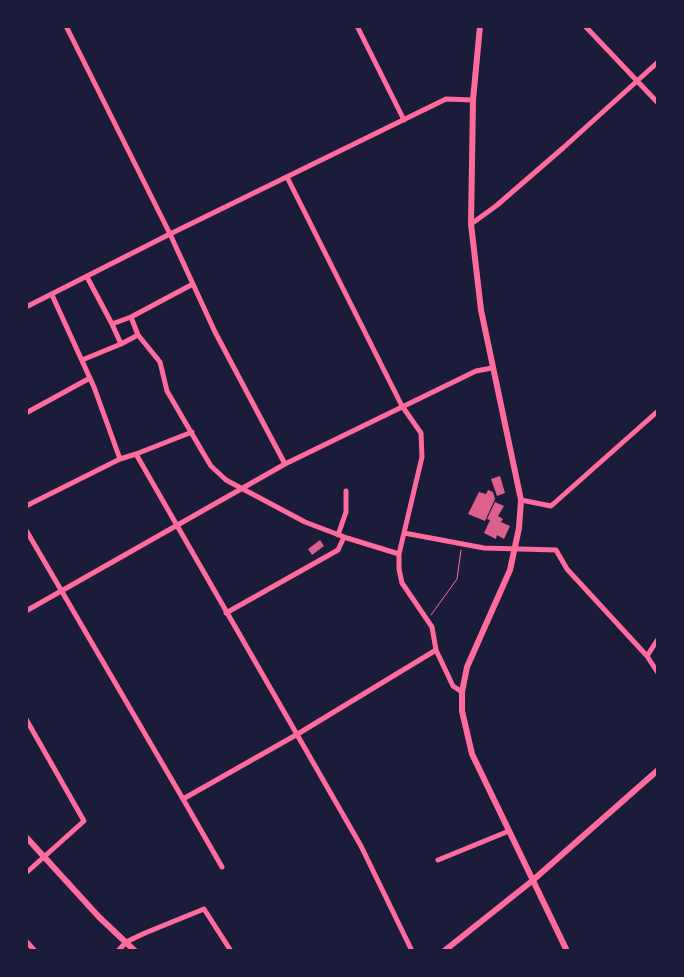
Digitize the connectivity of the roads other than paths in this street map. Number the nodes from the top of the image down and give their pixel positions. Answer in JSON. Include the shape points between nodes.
{"nodes":[{"id":1,"x":66,"y":26,"type":"edge"},
{"id":2,"x":357,"y":26,"type":"edge"},
{"id":3,"x":480,"y":26,"type":"edge"},
{"id":4,"x":585,"y":26,"type":"edge"},
{"id":5,"x":658,"y":62,"type":"edge"},
{"id":6,"x":637,"y":80,"type":"junction"},
{"id":7,"x":473,"y":100,"type":"junction"},
{"id":8,"x":658,"y":103,"type":"edge"},
{"id":9,"x":404,"y":120,"type":"junction"},
{"id":10,"x":287,"y":177,"type":"junction"},
{"id":11,"x":471,"y":224,"type":"junction"},
{"id":12,"x":170,"y":234,"type":"junction"},
{"id":13,"x":87,"y":277,"type":"junction"},
{"id":14,"x":193,"y":284,"type":"junction"},
{"id":15,"x":52,"y":294,"type":"junction"},
{"id":16,"x":26,"y":307,"type":"edge"},
{"id":17,"x":131,"y":317,"type":"junction"},
{"id":18,"x":112,"y":324,"type":"junction"},
{"id":19,"x":138,"y":335,"type":"junction"},
{"id":20,"x":121,"y":344,"type":"junction"},
{"id":21,"x":82,"y":360,"type":"junction"},
{"id":22,"x":492,"y":368,"type":"junction"},
{"id":23,"x":90,"y":378,"type":"junction"},
{"id":24,"x":402,"y":406,"type":"junction"},
{"id":25,"x":658,"y":411,"type":"edge"},
{"id":26,"x":26,"y":413,"type":"edge"},
{"id":27,"x":192,"y":432,"type":"junction"},
{"id":28,"x":136,"y":454,"type":"junction"},
{"id":29,"x":120,"y":459,"type":"junction"},
{"id":30,"x":285,"y":464,"type":"junction"},
{"id":31,"x":241,"y":489,"type":"junction"},
{"id":32,"x":346,"y":491,"type":"dead end"},
{"id":33,"x":520,"y":500,"type":"junction"},
{"id":34,"x":26,"y":506,"type":"edge"},
{"id":35,"x":175,"y":526,"type":"junction"},
{"id":36,"x":26,"y":530,"type":"edge"},
{"id":37,"x":404,"y":533,"type":"junction"},
{"id":38,"x":338,"y":535,"type":"junction"},
{"id":39,"x":344,"y":537,"type":"junction"},
{"id":40,"x":515,"y":548,"type":"junction"},
{"id":41,"x":398,"y":554,"type":"junction"},
{"id":42,"x":61,"y":591,"type":"junction"},
{"id":43,"x":26,"y":611,"type":"edge"},
{"id":44,"x":226,"y":613,"type":"junction"},
{"id":45,"x":658,"y":639,"type":"edge"},
{"id":46,"x":436,"y":650,"type":"junction"},
{"id":47,"x":647,"y":656,"type":"junction"},
{"id":48,"x":658,"y":673,"type":"edge"},
{"id":49,"x":462,"y":692,"type":"junction"},
{"id":50,"x":26,"y":719,"type":"edge"},
{"id":51,"x":296,"y":734,"type":"junction"},
{"id":52,"x":658,"y":770,"type":"edge"},
{"id":53,"x":183,"y":799,"type":"junction"},
{"id":54,"x":509,"y":831,"type":"junction"},
{"id":55,"x":26,"y":837,"type":"edge"},
{"id":56,"x":43,"y":858,"type":"junction"},
{"id":57,"x":438,"y":860,"type":"dead end"},
{"id":58,"x":222,"y":867,"type":"dead end"},
{"id":59,"x":26,"y":872,"type":"edge"},
{"id":60,"x":532,"y":881,"type":"junction"},
{"id":61,"x":26,"y":941,"type":"edge"},
{"id":62,"x":126,"y":942,"type":"junction"},
{"id":63,"x":35,"y":951,"type":"edge"},
{"id":64,"x":118,"y":951,"type":"edge"},
{"id":65,"x":135,"y":951,"type":"edge"},
{"id":66,"x":231,"y":951,"type":"edge"},
{"id":67,"x":412,"y":951,"type":"edge"},
{"id":68,"x":444,"y":951,"type":"edge"},
{"id":69,"x":567,"y":951,"type":"edge"}],
"edges":[{"from":1,"to":12,"type":"street"},
{"from":2,"to":9,"type":"street"},
{"from":3,"to":7,"type":"street"},
{"from":4,"to":6,"type":"street"},
{"from":5,"to":6,"type":"street"},
{"from":6,"to":8,"type":"street"},
{"from":6,"to":11,"type":"street","via":[[496,206]]},
{"from":7,"to":9,"type":"street","via":[[446,100]]},
{"from":7,"to":11,"type":"street"},
{"from":9,"to":10,"type":"street"},
{"from":10,"to":12,"type":"street"},
{"from":10,"to":24,"type":"street"},
{"from":11,"to":22,"type":"street","via":[[481,310]]},
{"from":12,"to":13,"type":"street"},
{"from":12,"to":14,"type":"street"},
{"from":13,"to":15,"type":"street"},
{"from":13,"to":18,"type":"street"},
{"from":14,"to":17,"type":"street"},
{"from":14,"to":30,"type":"street"},
{"from":15,"to":16,"type":"street"},
{"from":15,"to":21,"type":"street"},
{"from":17,"to":18,"type":"street"},
{"from":17,"to":19,"type":"street"},
{"from":18,"to":20,"type":"street"},
{"from":19,"to":20,"type":"street"},
{"from":19,"to":27,"type":"street","via":[[160,362],[167,391]]},
{"from":20,"to":21,"type":"street"},
{"from":21,"to":23,"type":"street"},
{"from":22,"to":24,"type":"street","via":[[476,371]]},
{"from":22,"to":33,"type":"street"},
{"from":23,"to":26,"type":"street"},
{"from":23,"to":29,"type":"street"},
{"from":24,"to":30,"type":"street"},
{"from":24,"to":37,"type":"street","via":[[421,433],[422,457]]},
{"from":25,"to":33,"type":"street","via":[[552,506]]},
{"from":27,"to":28,"type":"street"},
{"from":27,"to":31,"type":"street","via":[[211,466]]},
{"from":28,"to":29,"type":"street"},
{"from":28,"to":35,"type":"street"},
{"from":29,"to":34,"type":"street"},
{"from":30,"to":31,"type":"street"},
{"from":31,"to":35,"type":"street"},
{"from":31,"to":38,"type":"street"},
{"from":32,"to":38,"type":"street","via":[[346,512]]},
{"from":33,"to":40,"type":"street"},
{"from":35,"to":42,"type":"street"},
{"from":35,"to":44,"type":"street"},
{"from":36,"to":42,"type":"street"},
{"from":37,"to":40,"type":"street","via":[[484,548]]},
{"from":37,"to":41,"type":"street"},
{"from":38,"to":39,"type":"street"},
{"from":39,"to":41,"type":"street"},
{"from":39,"to":44,"type":"street","via":[[338,550]]},
{"from":40,"to":47,"type":"street","via":[[556,550],[567,569]]},
{"from":40,"to":49,"type":"street","via":[[510,570],[467,667]]},
{"from":41,"to":46,"type":"street","via":[[402,583],[432,627]]},
{"from":42,"to":43,"type":"street"},
{"from":42,"to":53,"type":"street"},
{"from":44,"to":51,"type":"street"},
{"from":45,"to":47,"type":"street"},
{"from":46,"to":49,"type":"street","via":[[453,686]]},
{"from":46,"to":51,"type":"street"},
{"from":47,"to":48,"type":"street"},
{"from":49,"to":54,"type":"street","via":[[462,711],[472,754]]},
{"from":50,"to":56,"type":"street","via":[[84,821]]},
{"from":51,"to":53,"type":"street"},
{"from":51,"to":67,"type":"street","via":[[361,846]]},
{"from":52,"to":60,"type":"street"},
{"from":53,"to":58,"type":"street"},
{"from":54,"to":57,"type":"street"},
{"from":54,"to":60,"type":"street"},
{"from":55,"to":56,"type":"street"},
{"from":56,"to":59,"type":"street"},
{"from":56,"to":62,"type":"street"},
{"from":60,"to":68,"type":"street"},
{"from":60,"to":69,"type":"street"},
{"from":61,"to":63,"type":"street"},
{"from":62,"to":64,"type":"street"},
{"from":62,"to":65,"type":"street"},
{"from":62,"to":66,"type":"street","via":[[204,909]]}]}
